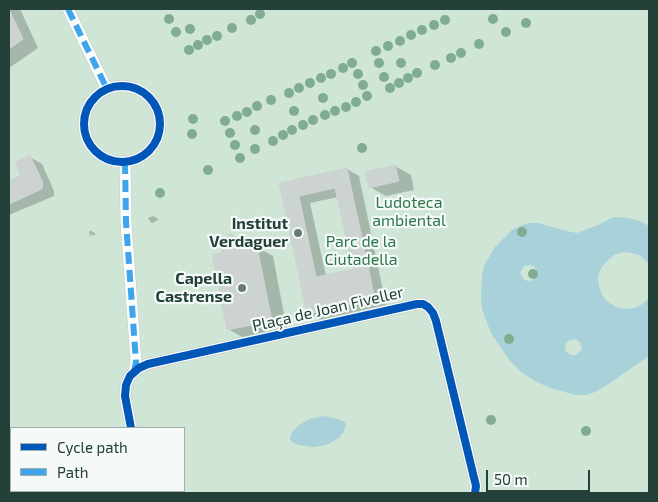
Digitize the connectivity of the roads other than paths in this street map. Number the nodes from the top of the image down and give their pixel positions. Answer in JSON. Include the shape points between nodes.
{"nodes":[{"id":1,"x":68,"y":9,"type":"edge"},
{"id":2,"x":107,"y":89,"type":"junction"},
{"id":3,"x":125,"y":162,"type":"junction"},
{"id":4,"x":134,"y":372,"type":"junction"},
{"id":5,"x":131,"y":427,"type":"edge"},
{"id":6,"x":475,"y":493,"type":"edge"}],
"edges":[{"from":1,"to":2,"type":"street"},
{"from":2,"to":3,"type":"street","via":[[89,104],[85,115],[86,139],[102,157]]},
{"from":2,"to":3,"type":"street","via":[[119,86],[142,91],[157,109],[160,121],[154,144],[146,153]]},
{"from":3,"to":4,"type":"street"},
{"from":4,"to":5,"type":"street","via":[[126,385],[125,396]]},
{"from":4,"to":6,"type":"street","name":"Plaça de Joan Fiveller","via":[[148,364],[423,304],[436,321],[476,486]]}]}
